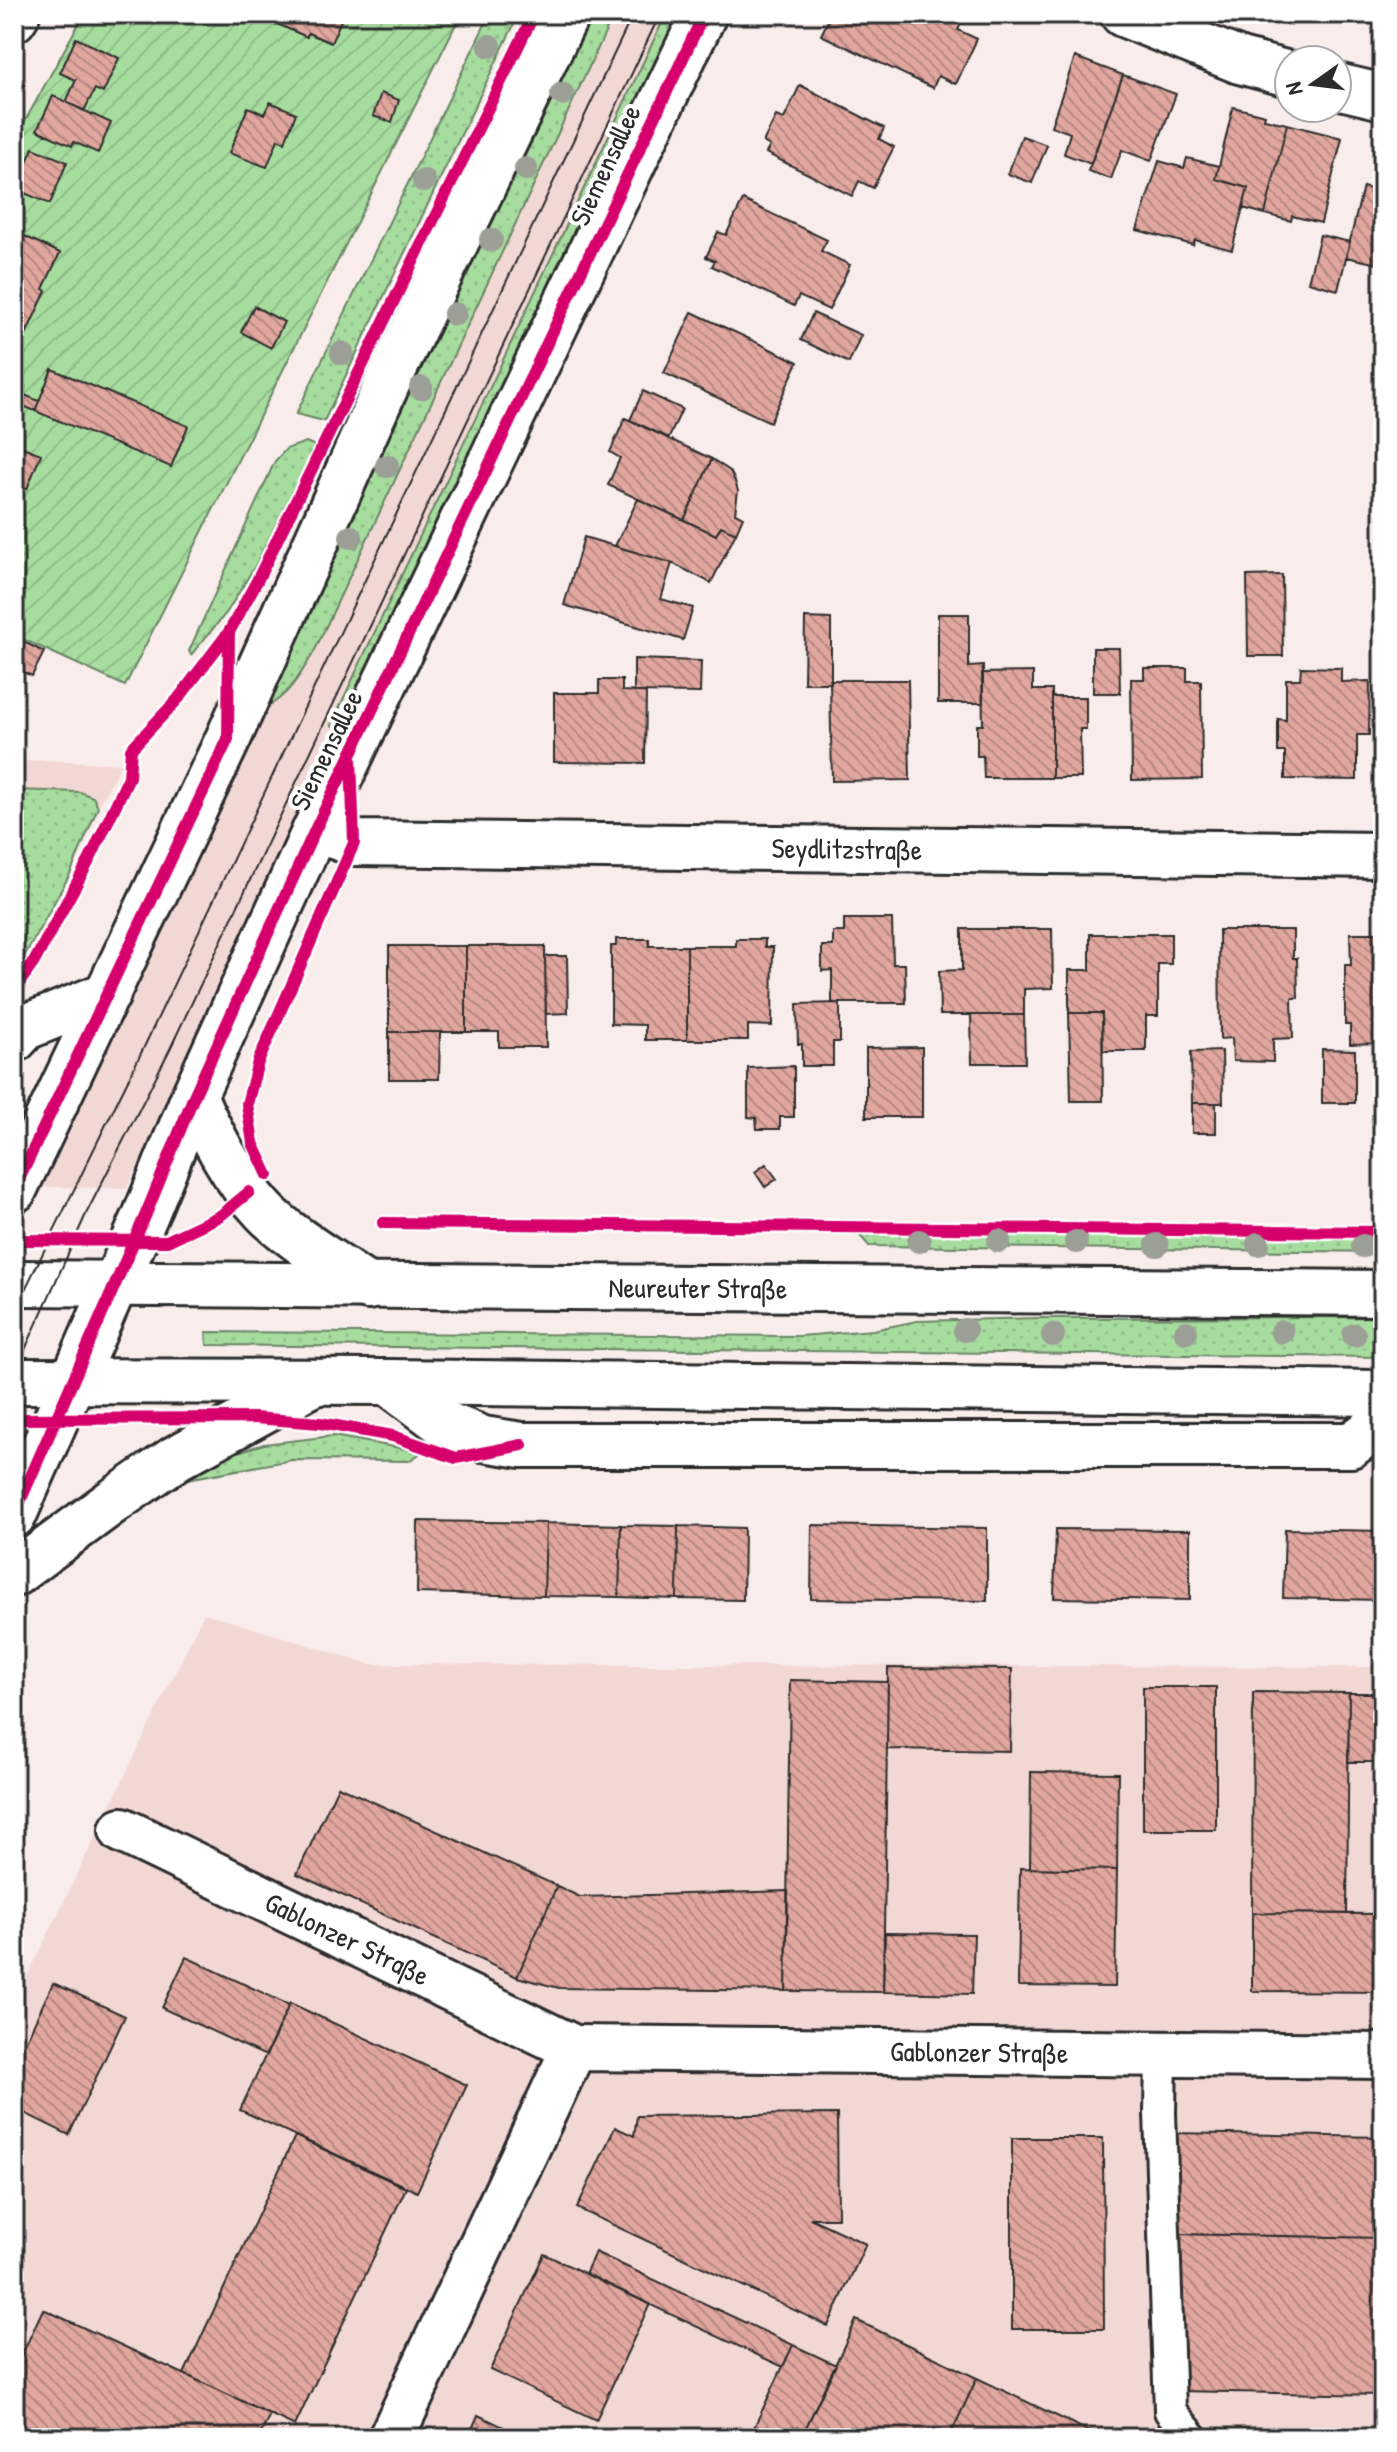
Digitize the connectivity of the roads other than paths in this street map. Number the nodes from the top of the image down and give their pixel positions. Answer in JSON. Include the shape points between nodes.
{"nodes":[{"id":1,"x":567,"y":14,"type":"edge"},
{"id":2,"x":704,"y":14,"type":"edge"},
{"id":3,"x":1123,"y":14,"type":"edge"},
{"id":4,"x":1273,"y":70,"type":"edge"},
{"id":5,"x":1353,"y":90,"type":"edge"},
{"id":6,"x":1383,"y":97,"type":"edge"},
{"id":7,"x":315,"y":830,"type":"junction"},
{"id":8,"x":1383,"y":855,"type":"edge"},
{"id":9,"x":108,"y":994,"type":"junction"},
{"id":10,"x":14,"y":1040,"type":"edge"},
{"id":11,"x":194,"y":1096,"type":"junction"},
{"id":12,"x":14,"y":1190,"type":"edge"},
{"id":13,"x":14,"y":1283,"type":"edge"},
{"id":14,"x":115,"y":1284,"type":"junction"},
{"id":15,"x":368,"y":1287,"type":"junction"},
{"id":16,"x":1383,"y":1293,"type":"edge"},
{"id":17,"x":14,"y":1381,"type":"edge"},
{"id":18,"x":72,"y":1381,"type":"junction"},
{"id":19,"x":316,"y":1382,"type":"junction"},
{"id":20,"x":388,"y":1382,"type":"junction"},
{"id":21,"x":1383,"y":1393,"type":"edge"},
{"id":22,"x":1383,"y":1422,"type":"edge"},
{"id":23,"x":14,"y":1515,"type":"edge"},
{"id":24,"x":14,"y":1574,"type":"edge"},
{"id":25,"x":122,"y":1830,"type":"dead end"},
{"id":26,"x":574,"y":2048,"type":"junction"},
{"id":27,"x":1161,"y":2054,"type":"junction"},
{"id":28,"x":1383,"y":2056,"type":"edge"},
{"id":29,"x":391,"y":2438,"type":"edge"},
{"id":30,"x":1193,"y":2438,"type":"edge"}],
"edges":[{"from":1,"to":9,"type":"main road","via":[[388,382]]},
{"from":2,"to":7,"type":"main road","name":"Siemensallee"},
{"from":3,"to":4,"type":"main road"},
{"from":5,"to":6,"type":"main road"},
{"from":7,"to":8,"type":"main road","name":"Seydlitzstraße","via":[[354,843]]},
{"from":7,"to":11,"type":"main road","name":"Siemensallee"},
{"from":9,"to":10,"type":"main road","via":[[26,1027]]},
{"from":9,"to":12,"type":"main road"},
{"from":11,"to":14,"type":"main road","name":"Siemensallee"},
{"from":11,"to":15,"type":"main road","via":[[230,1164],[265,1213]]},
{"from":13,"to":14,"type":"main road","name":"Neureuter Straße"},
{"from":14,"to":15,"type":"main road","name":"Neureuter Straße"},
{"from":14,"to":18,"type":"main road","name":"Siemensallee"},
{"from":15,"to":16,"type":"main road","name":"Neureuter Straße"},
{"from":17,"to":18,"type":"main road"},
{"from":18,"to":19,"type":"main road"},
{"from":18,"to":23,"type":"main road","name":"Siemensallee"},
{"from":19,"to":20,"type":"main road"},
{"from":19,"to":24,"type":"main road","via":[[176,1458]]},
{"from":20,"to":21,"type":"main road"},
{"from":20,"to":22,"type":"main road","via":[[443,1423],[483,1439],[522,1445],[1351,1445]]},
{"from":25,"to":26,"type":"main road","name":"Gablonzer Straße"},
{"from":26,"to":27,"type":"main road","name":"Gablonzer Straße"},
{"from":26,"to":29,"type":"main road"},
{"from":27,"to":28,"type":"main road","name":"Gablonzer Straße"},
{"from":27,"to":30,"type":"lane","via":[[1170,2411]]}]}
